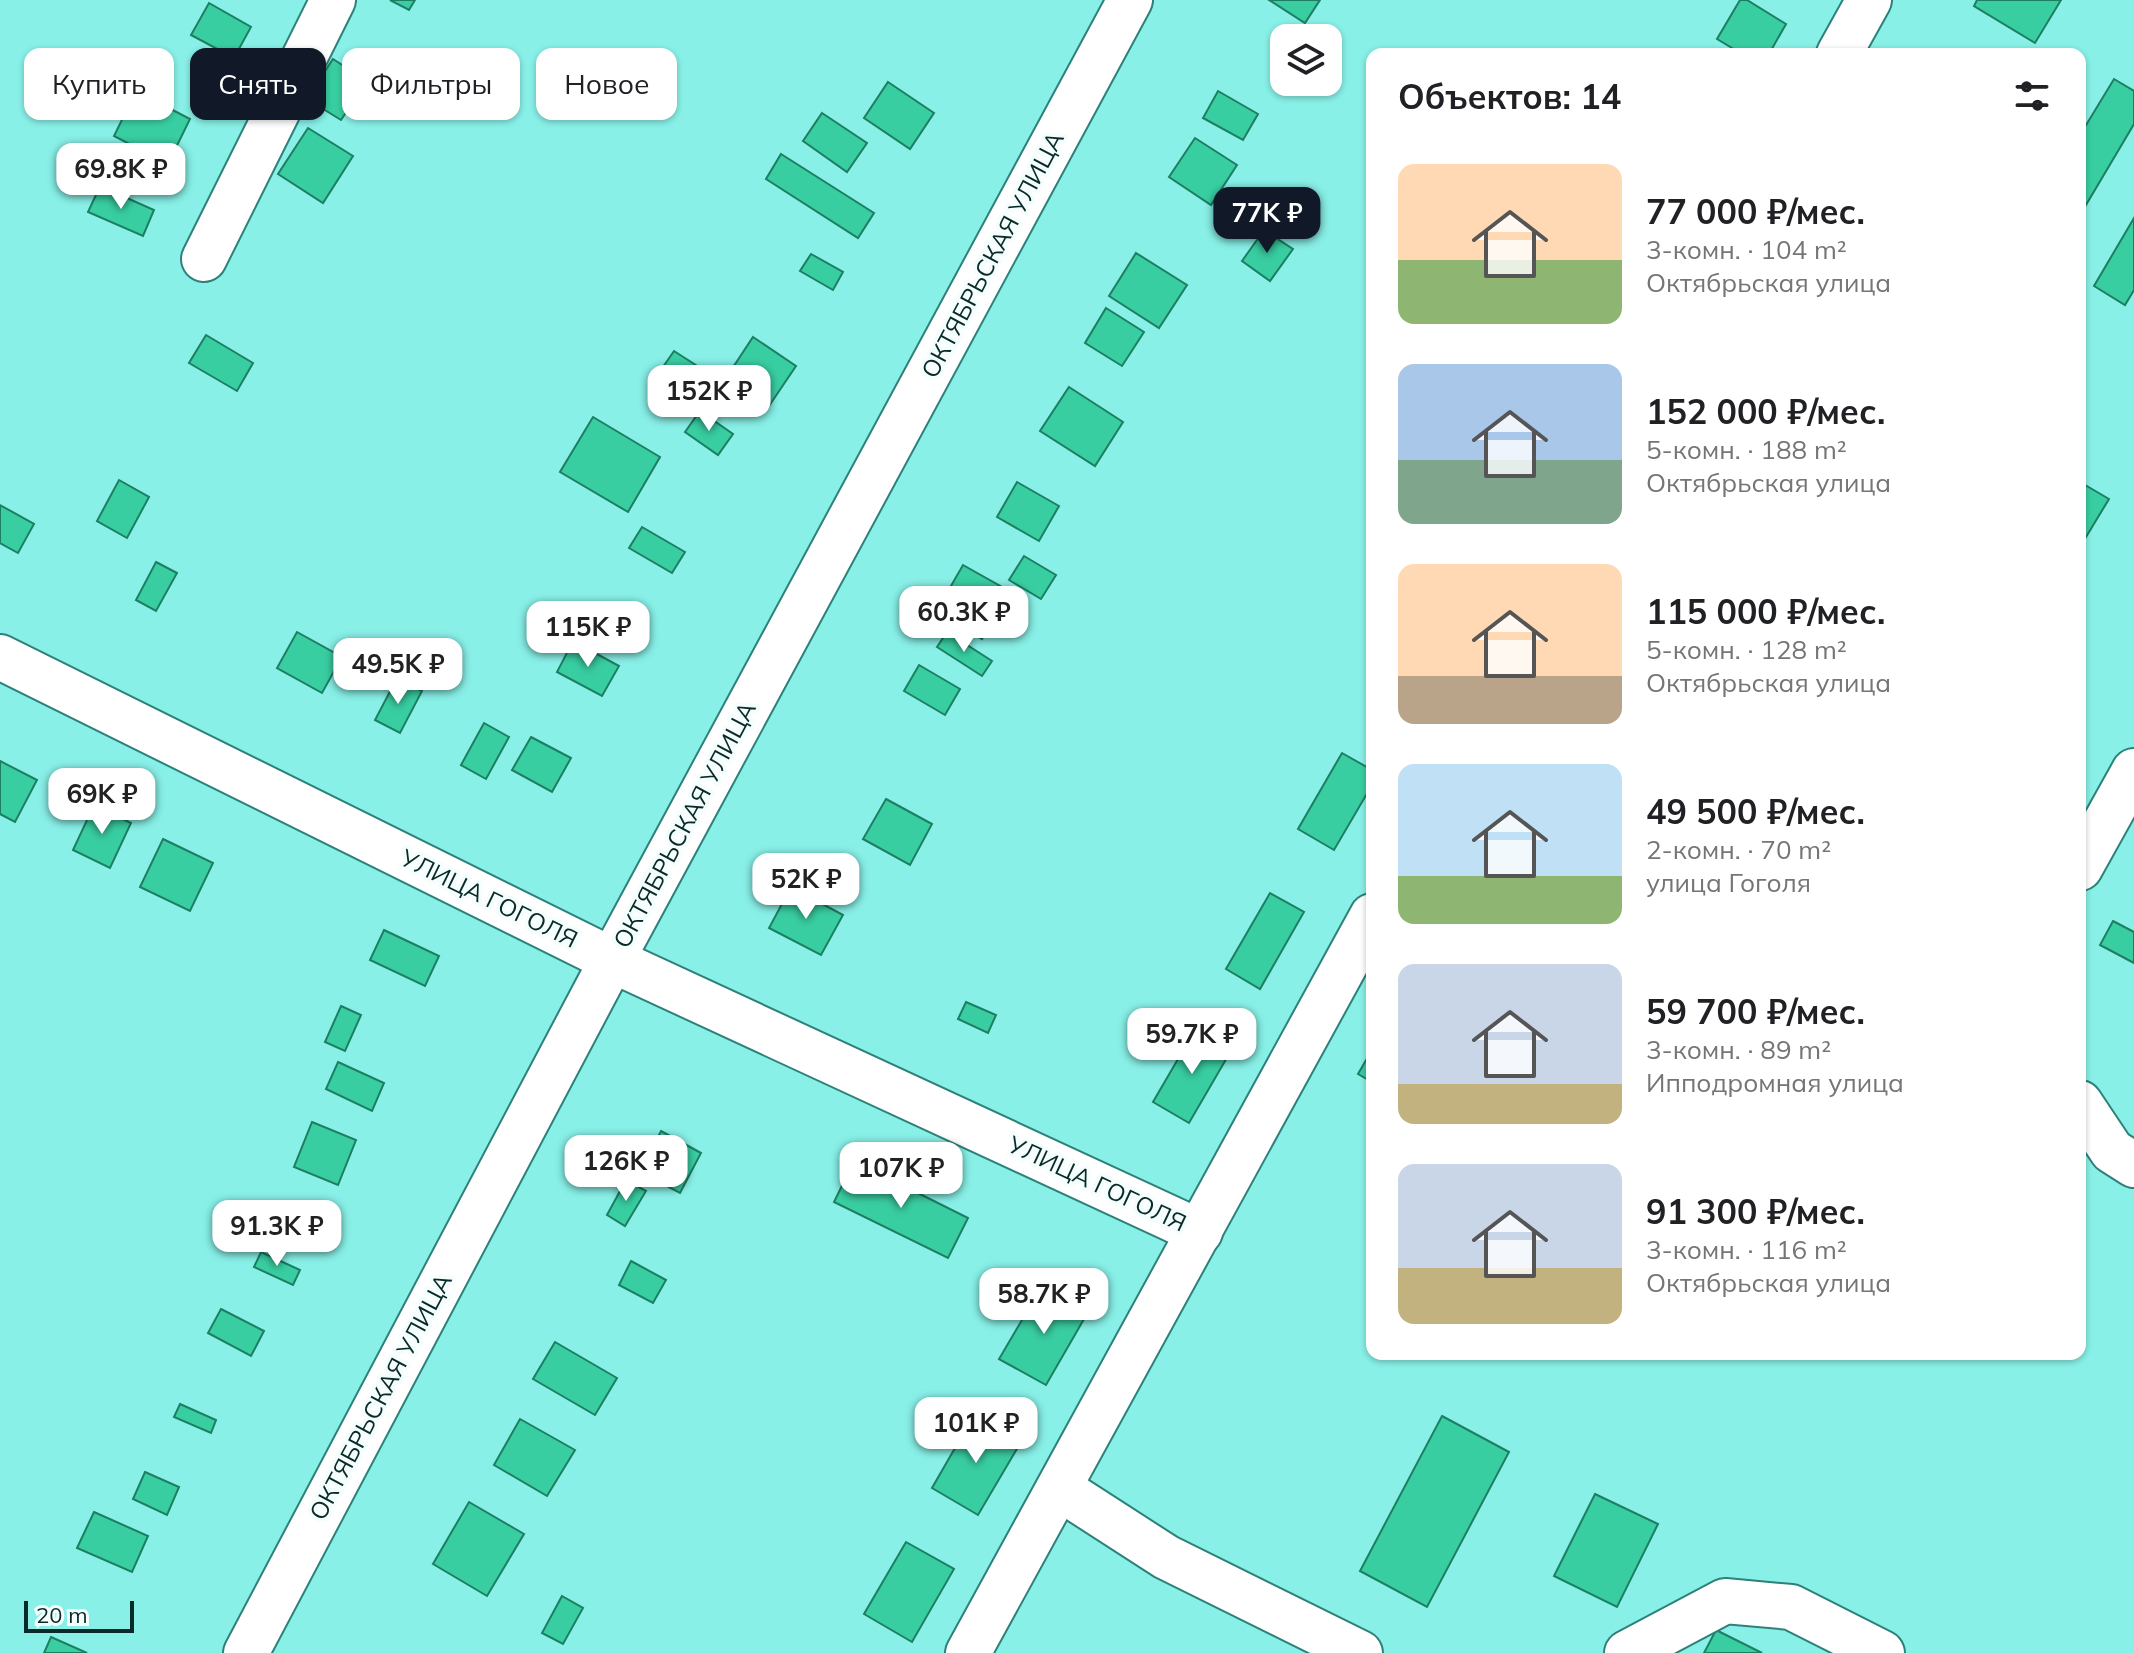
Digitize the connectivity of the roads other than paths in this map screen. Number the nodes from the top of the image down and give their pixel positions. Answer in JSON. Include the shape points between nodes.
{"nodes":[{"id":1,"x":333,"y":0,"type":"edge"},
{"id":2,"x":1130,"y":0,"type":"edge"},
{"id":3,"x":1869,"y":0,"type":"edge"},
{"id":4,"x":1842,"y":48,"type":"edge"},
{"id":5,"x":204,"y":259,"type":"dead end"},
{"id":6,"x":0,"y":657,"type":"edge"},
{"id":7,"x":2134,"y":771,"type":"edge"},
{"id":8,"x":2086,"y":857,"type":"edge"},
{"id":9,"x":1366,"y":927,"type":"edge"},
{"id":10,"x":612,"y":960,"type":"junction"},
{"id":11,"x":2086,"y":1112,"type":"edge"},
{"id":12,"x":2134,"y":1165,"type":"edge"},
{"id":13,"x":1200,"y":1232,"type":"junction"},
{"id":14,"x":1059,"y":1488,"type":"junction"},
{"id":15,"x":1864,"y":1648,"type":"edge"},
{"id":16,"x":246,"y":1653,"type":"edge"},
{"id":17,"x":968,"y":1653,"type":"edge"},
{"id":18,"x":1360,"y":1653,"type":"edge"},
{"id":19,"x":1627,"y":1653,"type":"edge"}],
"edges":[{"from":1,"to":5,"type":"street"},
{"from":2,"to":10,"type":"street","name":"ОКТЯБРЬСКАЯ УЛИЦА"},
{"from":3,"to":4,"type":"street"},
{"from":6,"to":10,"type":"street","name":"УЛИЦА ГОГОЛЯ"},
{"from":7,"to":8,"type":"street"},
{"from":9,"to":13,"type":"street"},
{"from":10,"to":13,"type":"street","name":"УЛИЦА ГОГОЛЯ"},
{"from":10,"to":16,"type":"street","name":"ОКТЯБРЬСКАЯ УЛИЦА"},
{"from":11,"to":12,"type":"street","via":[[2112,1151]]},
{"from":13,"to":14,"type":"street"},
{"from":14,"to":17,"type":"street"},
{"from":14,"to":18,"type":"street","via":[[1166,1557]]},
{"from":15,"to":19,"type":"street","via":[[1791,1607],[1725,1601]]}]}
